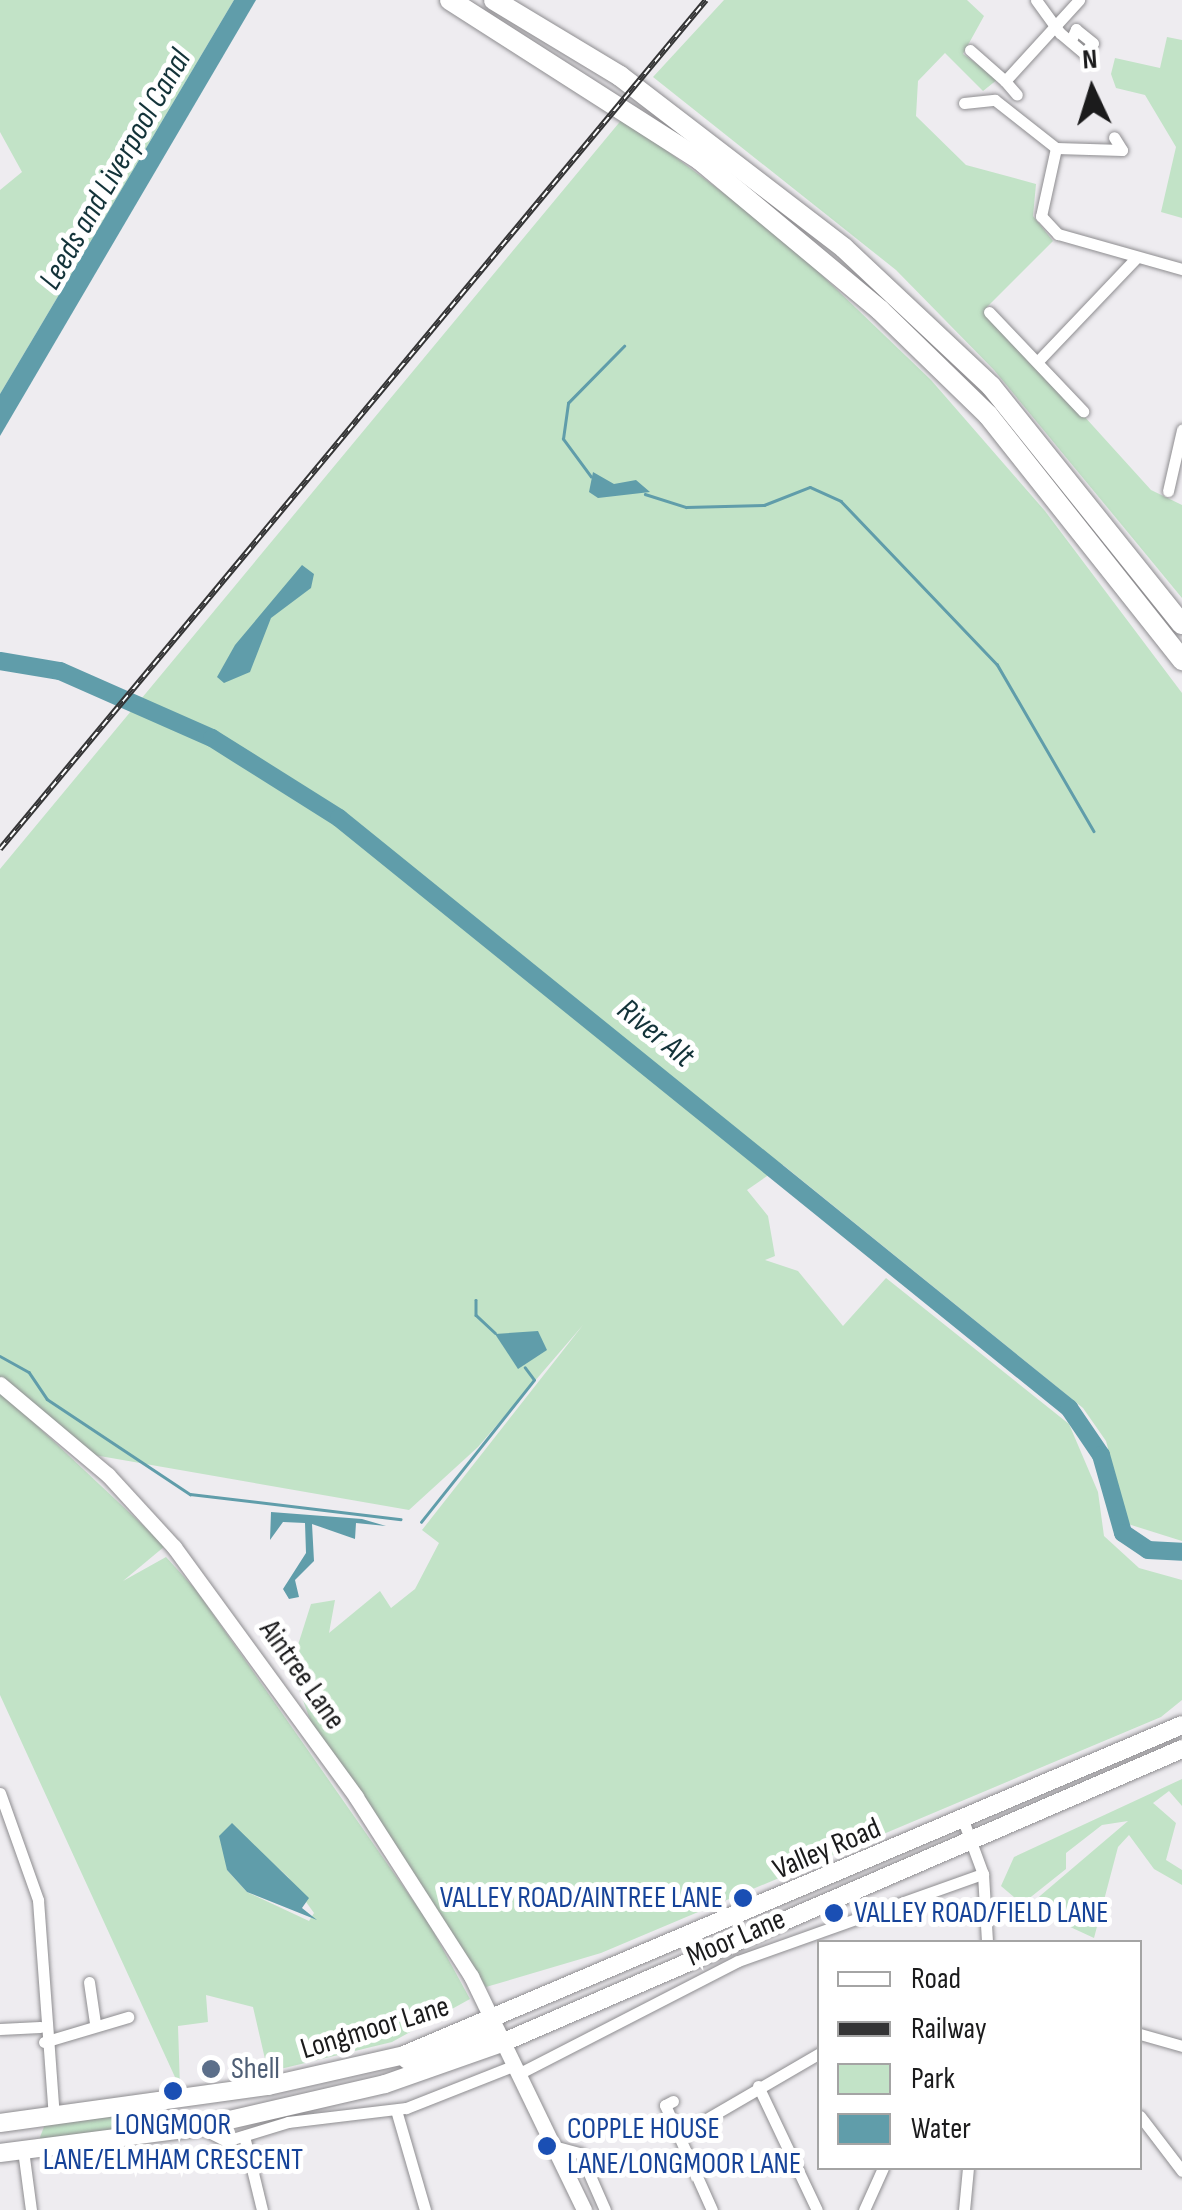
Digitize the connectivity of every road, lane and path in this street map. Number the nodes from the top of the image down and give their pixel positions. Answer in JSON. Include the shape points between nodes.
{"nodes":[{"id":1,"x":450,"y":0,"type":"edge"},
{"id":2,"x":494,"y":0,"type":"edge"},
{"id":3,"x":1036,"y":0,"type":"edge"},
{"id":4,"x":1079,"y":0,"type":"edge"},
{"id":5,"x":1058,"y":22,"type":"junction"},
{"id":6,"x":1071,"y":40,"type":"dead end"},
{"id":7,"x":970,"y":50,"type":"dead end"},
{"id":8,"x":1005,"y":81,"type":"junction"},
{"id":9,"x":1018,"y":95,"type":"dead end"},
{"id":10,"x":964,"y":103,"type":"dead end"},
{"id":11,"x":1114,"y":137,"type":"dead end"},
{"id":12,"x":1056,"y":148,"type":"junction"},
{"id":13,"x":1136,"y":258,"type":"junction"},
{"id":14,"x":1182,"y":269,"type":"edge"},
{"id":15,"x":990,"y":312,"type":"dead end"},
{"id":16,"x":1038,"y":361,"type":"junction"},
{"id":17,"x":1084,"y":411,"type":"dead end"},
{"id":18,"x":1182,"y":433,"type":"edge"},
{"id":19,"x":1168,"y":491,"type":"dead end"},
{"id":20,"x":1182,"y":624,"type":"edge"},
{"id":21,"x":1182,"y":660,"type":"edge"},
{"id":22,"x":0,"y":1384,"type":"edge"},
{"id":23,"x":1182,"y":1725,"type":"edge"},
{"id":24,"x":1182,"y":1749,"type":"edge"},
{"id":25,"x":0,"y":1792,"type":"edge"},
{"id":26,"x":963,"y":1820,"type":"junction"},
{"id":27,"x":971,"y":1841,"type":"junction"},
{"id":28,"x":983,"y":1874,"type":"junction"},
{"id":29,"x":988,"y":1940,"type":"edge"},
{"id":30,"x":89,"y":1982,"type":"dead end"},
{"id":31,"x":128,"y":2018,"type":"dead end"},
{"id":32,"x":494,"y":2020,"type":"junction"},
{"id":33,"x":95,"y":2023,"type":"junction"},
{"id":34,"x":40,"y":2027,"type":"junction"},
{"id":35,"x":0,"y":2029,"type":"edge"},
{"id":36,"x":1142,"y":2035,"type":"edge"},
{"id":37,"x":44,"y":2042,"type":"junction"},
{"id":38,"x":504,"y":2042,"type":"junction"},
{"id":39,"x":1182,"y":2046,"type":"edge"},
{"id":40,"x":817,"y":2055,"type":"edge"},
{"id":41,"x":369,"y":2066,"type":"junction"},
{"id":42,"x":518,"y":2069,"type":"junction"},
{"id":43,"x":758,"y":2086,"type":"junction"},
{"id":44,"x":673,"y":2101,"type":"dead end"},
{"id":45,"x":153,"y":2103,"type":"junction"},
{"id":46,"x":396,"y":2110,"type":"junction"},
{"id":47,"x":54,"y":2116,"type":"junction"},
{"id":48,"x":1142,"y":2119,"type":"edge"},
{"id":49,"x":0,"y":2123,"type":"edge"},
{"id":50,"x":199,"y":2127,"type":"junction"},
{"id":51,"x":159,"y":2132,"type":"junction"},
{"id":52,"x":679,"y":2135,"type":"junction"},
{"id":53,"x":244,"y":2136,"type":"junction"},
{"id":54,"x":558,"y":2147,"type":"junction"},
{"id":55,"x":23,"y":2150,"type":"junction"},
{"id":56,"x":0,"y":2153,"type":"edge"},
{"id":57,"x":881,"y":2170,"type":"edge"},
{"id":58,"x":968,"y":2170,"type":"edge"},
{"id":59,"x":1182,"y":2171,"type":"edge"},
{"id":60,"x":31,"y":2210,"type":"edge"},
{"id":61,"x":262,"y":2210,"type":"edge"},
{"id":62,"x":425,"y":2210,"type":"edge"},
{"id":63,"x":584,"y":2210,"type":"edge"},
{"id":64,"x":605,"y":2210,"type":"edge"},
{"id":65,"x":712,"y":2210,"type":"edge"},
{"id":66,"x":817,"y":2210,"type":"edge"},
{"id":67,"x":864,"y":2210,"type":"edge"},
{"id":68,"x":964,"y":2210,"type":"edge"}],
"edges":[{"from":1,"to":21,"type":"highway","via":[[700,160],[880,310],[988,415]]},
{"from":2,"to":20,"type":"highway","via":[[635,87],[856,259],[992,386]]},
{"from":3,"to":5,"type":"street"},
{"from":4,"to":5,"type":"street"},
{"from":5,"to":6,"type":"street"},
{"from":5,"to":8,"type":"street"},
{"from":7,"to":8,"type":"street"},
{"from":8,"to":9,"type":"street"},
{"from":10,"to":12,"type":"street","via":[[994,100]]},
{"from":11,"to":12,"type":"street","via":[[1126,155]]},
{"from":12,"to":13,"type":"street","via":[[1041,216],[1058,234]]},
{"from":13,"to":14,"type":"street"},
{"from":13,"to":16,"type":"street"},
{"from":15,"to":16,"type":"street"},
{"from":16,"to":17,"type":"street"},
{"from":18,"to":19,"type":"street"},
{"from":22,"to":32,"type":"main road","name":"Aintree Lane","via":[[108,1474],[174,1546],[356,1797]]},
{"from":23,"to":26,"type":"main road","name":"Valley Road"},
{"from":24,"to":27,"type":"main road","name":"Valley Road"},
{"from":25,"to":34,"type":"street","via":[[38,1900]]},
{"from":26,"to":27,"type":"street"},
{"from":26,"to":32,"type":"main road","name":"Valley Road"},
{"from":27,"to":28,"type":"street"},
{"from":27,"to":38,"type":"main road","name":"Valley Road"},
{"from":28,"to":29,"type":"street"},
{"from":28,"to":42,"type":"street","name":"Moor Lane","via":[[738,1961]]},
{"from":30,"to":33,"type":"street"},
{"from":31,"to":33,"type":"street"},
{"from":32,"to":38,"type":"main road","name":"Aintree Lane"},
{"from":32,"to":41,"type":"main road","name":"Longmoor Lane"},
{"from":33,"to":37,"type":"street","via":[[74,2040]]},
{"from":34,"to":35,"type":"street"},
{"from":34,"to":37,"type":"street"},
{"from":36,"to":39,"type":"street"},
{"from":37,"to":47,"type":"street"},
{"from":38,"to":41,"type":"main road","via":[[484,2035]]},
{"from":38,"to":42,"type":"main road","name":"Aintree Lane"},
{"from":38,"to":50,"type":"main road","name":"Longmoor Lane","via":[[385,2084]]},
{"from":40,"to":43,"type":"street"},
{"from":41,"to":45,"type":"main road","name":"Longmoor Lane"},
{"from":42,"to":46,"type":"street","name":"Longmoor Lane"},
{"from":42,"to":54,"type":"main road","name":"Aintree Lane"},
{"from":43,"to":52,"type":"street"},
{"from":43,"to":66,"type":"street"},
{"from":44,"to":52,"type":"street","via":[[666,2104]]},
{"from":45,"to":47,"type":"main road","name":"Longmoor Lane"},
{"from":45,"to":51,"type":"main road"},
{"from":46,"to":53,"type":"street","name":"Longmoor Lane"},
{"from":46,"to":62,"type":"street"},
{"from":47,"to":49,"type":"main road","name":"Longmoor Lane"},
{"from":48,"to":59,"type":"street"},
{"from":50,"to":51,"type":"main road","name":"Longmoor Lane"},
{"from":50,"to":53,"type":"street","name":"Longmoor Lane","via":[[217,2142]]},
{"from":51,"to":55,"type":"main road","name":"Longmoor Lane"},
{"from":52,"to":65,"type":"street"},
{"from":53,"to":61,"type":"street"},
{"from":54,"to":63,"type":"main road","name":"Aintree Lane"},
{"from":54,"to":64,"type":"street","via":[[580,2153]]},
{"from":55,"to":56,"type":"main road","name":"Longmoor Lane"},
{"from":55,"to":60,"type":"street"},
{"from":57,"to":67,"type":"street"},
{"from":58,"to":68,"type":"street"}]}
